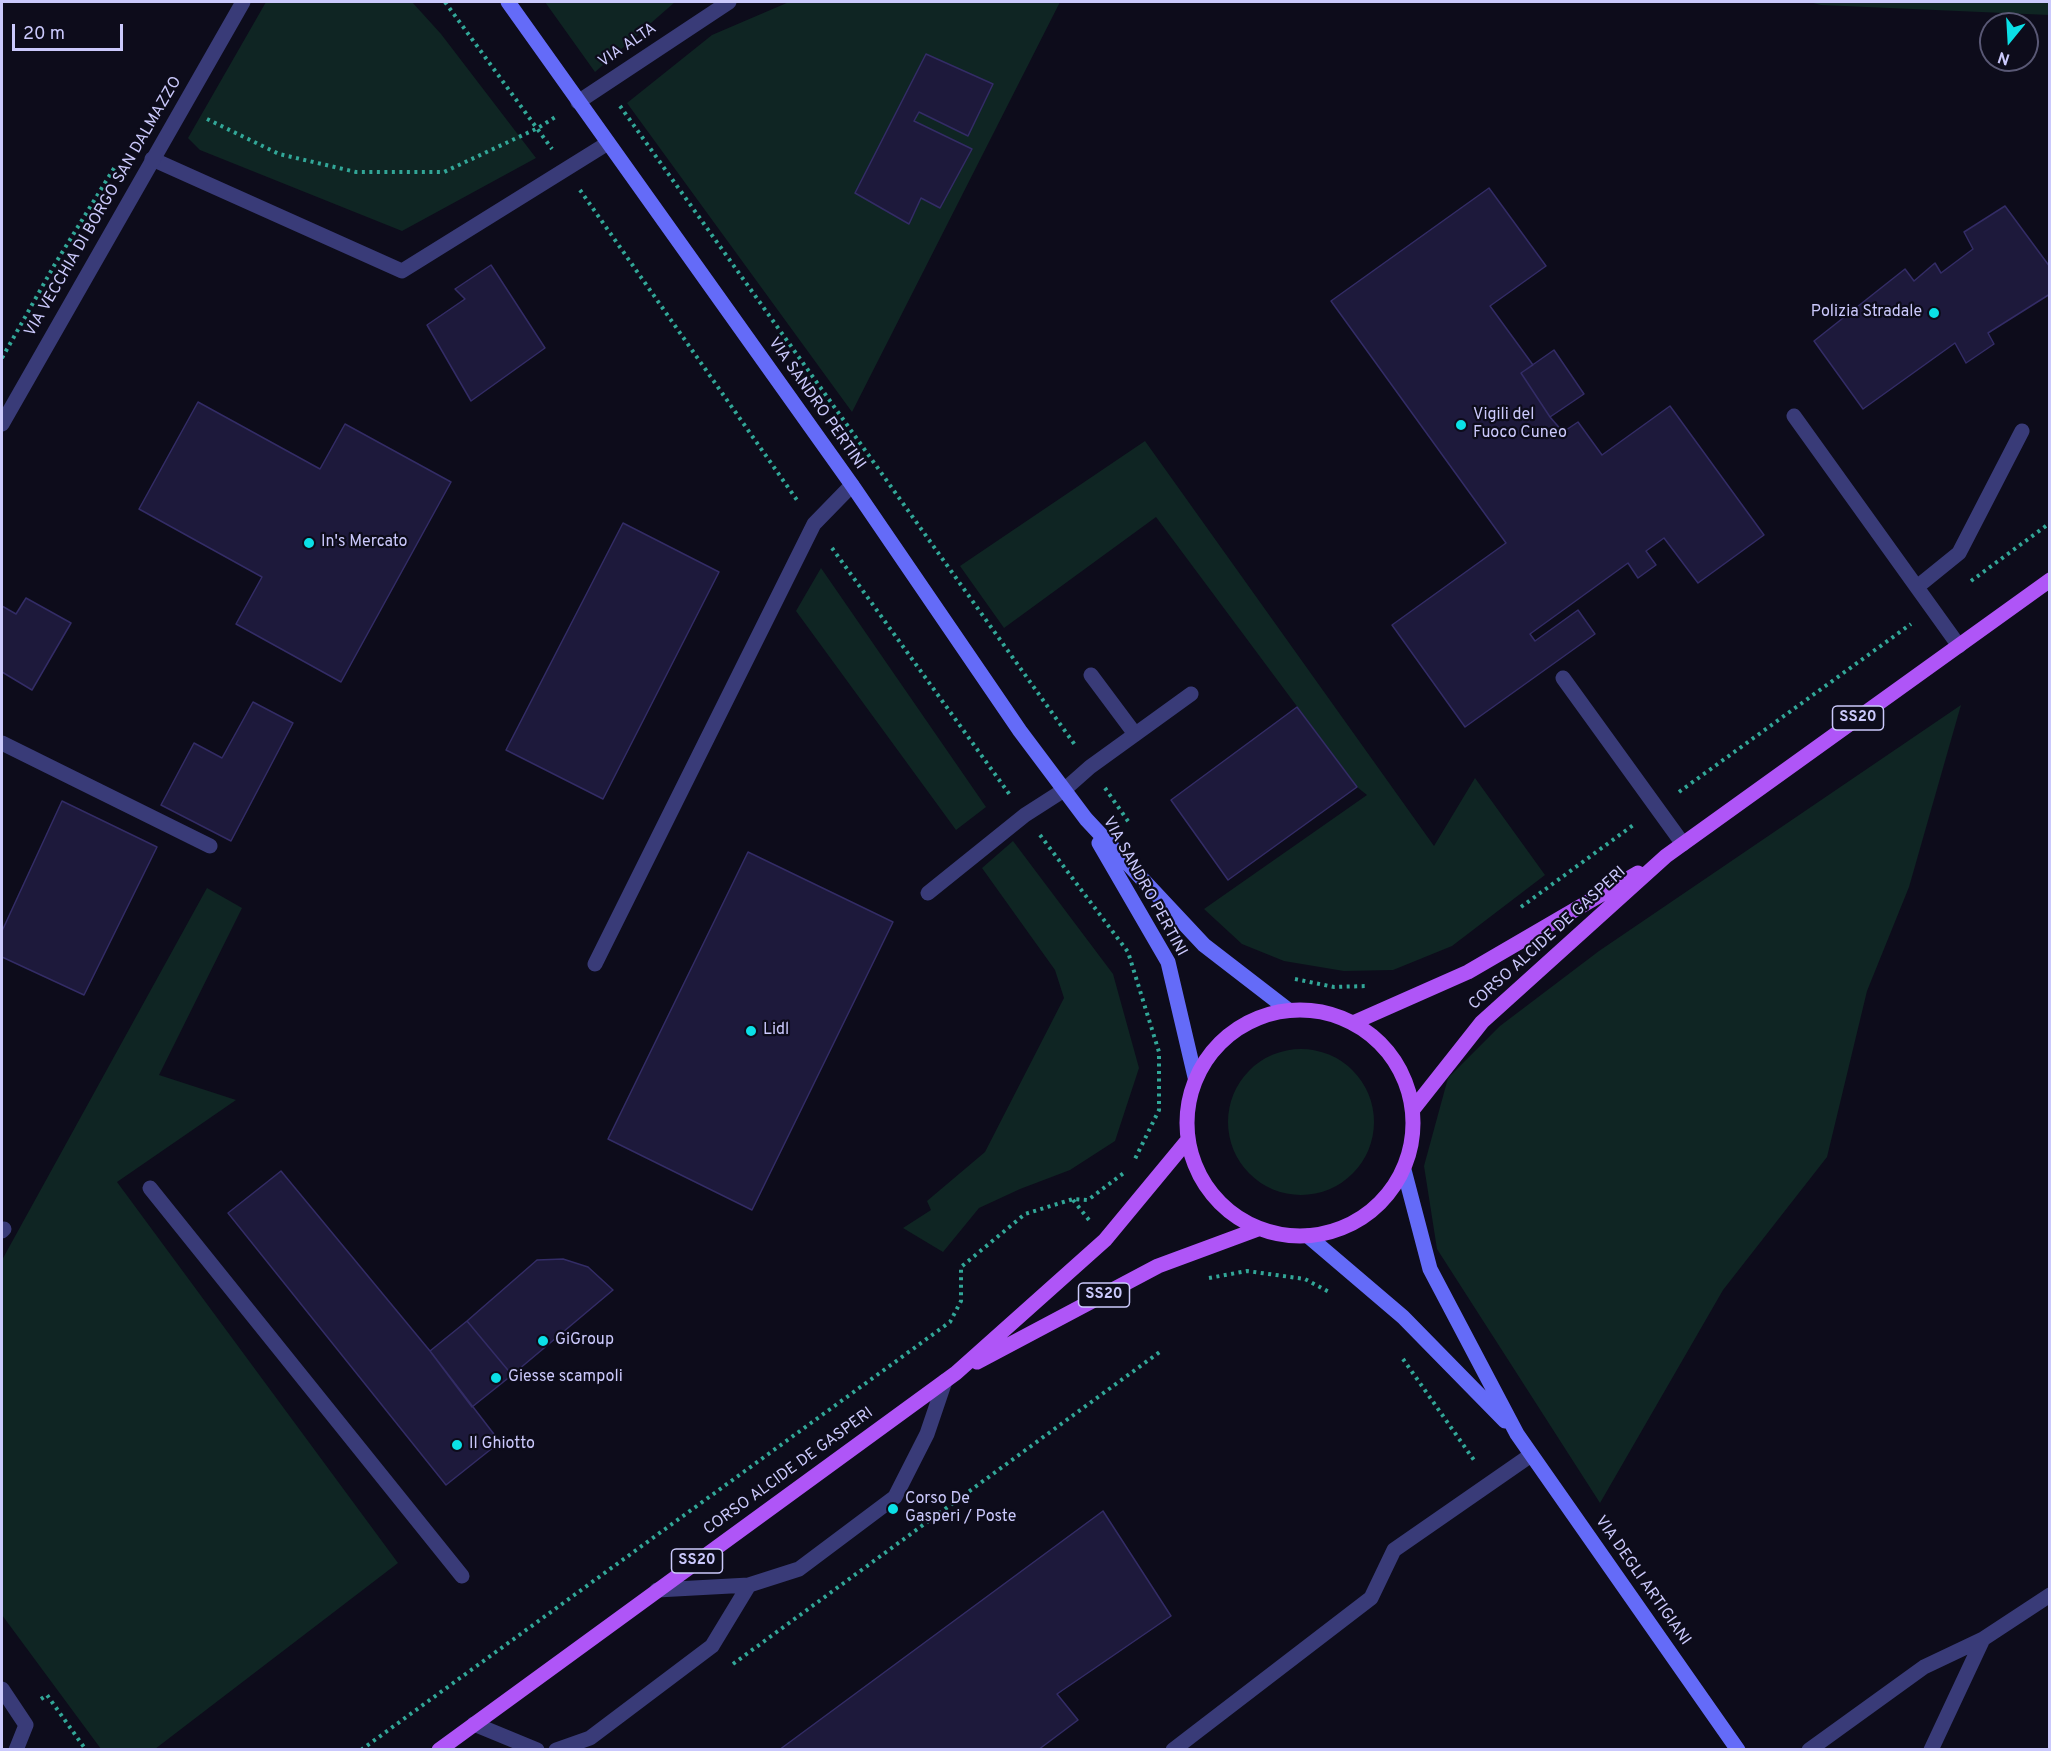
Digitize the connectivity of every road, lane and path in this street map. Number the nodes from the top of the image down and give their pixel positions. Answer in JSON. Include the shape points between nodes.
{"nodes":[{"id":1,"x":445,"y":2,"type":"edge"},
{"id":2,"x":729,"y":2,"type":"edge"},
{"id":3,"x":241,"y":4,"type":"edge"},
{"id":4,"x":508,"y":5,"type":"edge"},
{"id":5,"x":603,"y":84,"type":"junction"},
{"id":6,"x":578,"y":102,"type":"junction"},
{"id":7,"x":182,"y":108,"type":"junction"},
{"id":8,"x":538,"y":128,"type":"junction"},
{"id":9,"x":608,"y":143,"type":"junction"},
{"id":10,"x":152,"y":159,"type":"junction"},
{"id":11,"x":117,"y":163,"type":"dead end"},
{"id":12,"x":566,"y":169,"type":"junction"},
{"id":13,"x":2,"y":358,"type":"edge"},
{"id":14,"x":1794,"y":416,"type":"dead end"},
{"id":15,"x":2,"y":424,"type":"edge"},
{"id":16,"x":2022,"y":431,"type":"dead end"},
{"id":17,"x":852,"y":485,"type":"junction"},
{"id":18,"x":2049,"y":523,"type":"edge"},
{"id":19,"x":814,"y":524,"type":"junction"},
{"id":20,"x":2049,"y":580,"type":"edge"},
{"id":21,"x":1970,"y":582,"type":"dead end"},
{"id":22,"x":1917,"y":587,"type":"junction"},
{"id":23,"x":1932,"y":609,"type":"junction"},
{"id":24,"x":1959,"y":646,"type":"junction"},
{"id":25,"x":1091,"y":675,"type":"dead end"},
{"id":26,"x":1563,"y":678,"type":"dead end"},
{"id":27,"x":1191,"y":694,"type":"dead end"},
{"id":28,"x":1135,"y":734,"type":"junction"},
{"id":29,"x":2,"y":743,"type":"edge"},
{"id":30,"x":1090,"y":767,"type":"junction"},
{"id":31,"x":1064,"y":790,"type":"junction"},
{"id":32,"x":1658,"y":808,"type":"junction"},
{"id":33,"x":1025,"y":815,"type":"junction"},
{"id":34,"x":1086,"y":819,"type":"junction"},
{"id":35,"x":1136,"y":832,"type":"dead end"},
{"id":36,"x":1683,"y":844,"type":"junction"},
{"id":37,"x":210,"y":846,"type":"dead end"},
{"id":38,"x":1666,"y":856,"type":"junction"},
{"id":39,"x":928,"y":893,"type":"dead end"},
{"id":40,"x":1513,"y":913,"type":"dead end"},
{"id":41,"x":595,"y":964,"type":"dead end"},
{"id":42,"x":1287,"y":976,"type":"dead end"},
{"id":43,"x":1371,"y":986,"type":"dead end"},
{"id":44,"x":1287,"y":1009,"type":"junction"},
{"id":45,"x":1355,"y":1022,"type":"junction"},
{"id":46,"x":1195,"y":1077,"type":"junction"},
{"id":47,"x":1414,"y":1108,"type":"junction"},
{"id":48,"x":1187,"y":1141,"type":"junction"},
{"id":49,"x":1404,"y":1170,"type":"junction"},
{"id":50,"x":150,"y":1188,"type":"dead end"},
{"id":51,"x":1073,"y":1199,"type":"junction"},
{"id":52,"x":1257,"y":1229,"type":"junction"},
{"id":53,"x":1308,"y":1236,"type":"junction"},
{"id":54,"x":1105,"y":1240,"type":"junction"},
{"id":55,"x":1204,"y":1279,"type":"dead end"},
{"id":56,"x":1332,"y":1293,"type":"dead end"},
{"id":57,"x":1161,"y":1351,"type":"dead end"},
{"id":58,"x":1402,"y":1357,"type":"dead end"},
{"id":59,"x":951,"y":1377,"type":"junction"},
{"id":60,"x":1517,"y":1434,"type":"junction"},
{"id":61,"x":1531,"y":1455,"type":"junction"},
{"id":62,"x":1490,"y":1483,"type":"junction"},
{"id":63,"x":462,"y":1576,"type":"dead end"},
{"id":64,"x":749,"y":1585,"type":"junction"},
{"id":65,"x":657,"y":1590,"type":"junction"},
{"id":66,"x":2049,"y":1595,"type":"edge"},
{"id":67,"x":1983,"y":1639,"type":"junction"},
{"id":68,"x":731,"y":1666,"type":"dead end"},
{"id":69,"x":2,"y":1689,"type":"edge"},
{"id":70,"x":20,"y":1716,"type":"junction"},
{"id":71,"x":474,"y":1724,"type":"junction"},
{"id":72,"x":15,"y":1749,"type":"edge"},
{"id":73,"x":86,"y":1749,"type":"edge"},
{"id":74,"x":361,"y":1749,"type":"edge"},
{"id":75,"x":439,"y":1749,"type":"edge"},
{"id":76,"x":537,"y":1749,"type":"edge"},
{"id":77,"x":556,"y":1749,"type":"edge"},
{"id":78,"x":1173,"y":1749,"type":"edge"},
{"id":79,"x":1738,"y":1749,"type":"edge"},
{"id":80,"x":1809,"y":1749,"type":"edge"},
{"id":81,"x":1931,"y":1749,"type":"edge"}],
"edges":[{"from":1,"to":8,"type":"path"},
{"from":2,"to":5,"type":"street","name":"VIA ALTA"},
{"from":3,"to":7,"type":"street","name":"VIA VECCHIA DI BORGO SAN DALMAZZO"},
{"from":4,"to":6,"type":"street","name":"VIA SANDRO PERTINI"},
{"from":5,"to":6,"type":"street","name":"VIA ALTA"},
{"from":5,"to":30,"type":"path"},
{"from":6,"to":8,"type":"path"},
{"from":6,"to":9,"type":"street","name":"VIA SANDRO PERTINI"},
{"from":7,"to":8,"type":"path","via":[[279,154],[356,172],[444,172]]},
{"from":7,"to":10,"type":"street","name":"VIA VECCHIA DI BORGO SAN DALMAZZO"},
{"from":8,"to":12,"type":"path"},
{"from":9,"to":12,"type":"street"},
{"from":9,"to":17,"type":"street","name":"VIA SANDRO PERTINI"},
{"from":10,"to":12,"type":"street","via":[[402,271]]},
{"from":10,"to":15,"type":"street","name":"VIA VECCHIA DI BORGO SAN DALMAZZO"},
{"from":11,"to":13,"type":"path"},
{"from":12,"to":19,"type":"path"},
{"from":14,"to":22,"type":"street"},
{"from":16,"to":22,"type":"street","via":[[1959,553]]},
{"from":17,"to":19,"type":"street"},
{"from":17,"to":31,"type":"street","name":"VIA SANDRO PERTINI"},
{"from":18,"to":21,"type":"path"},
{"from":19,"to":33,"type":"path"},
{"from":19,"to":41,"type":"street"},
{"from":20,"to":24,"type":"main road","name":"CORSO ALCIDE DE GASPERI","number":"SS20"},
{"from":22,"to":23,"type":"street"},
{"from":23,"to":24,"type":"street"},
{"from":23,"to":32,"type":"path"},
{"from":24,"to":36,"type":"main road","name":"CORSO ALCIDE DE GASPERI","number":"SS20"},
{"from":25,"to":28,"type":"street"},
{"from":26,"to":32,"type":"street"},
{"from":27,"to":28,"type":"street"},
{"from":28,"to":30,"type":"street"},
{"from":29,"to":37,"type":"street"},
{"from":30,"to":31,"type":"street"},
{"from":30,"to":35,"type":"path"},
{"from":31,"to":33,"type":"street"},
{"from":31,"to":34,"type":"street","name":"VIA SANDRO PERTINI"},
{"from":32,"to":36,"type":"street"},
{"from":32,"to":40,"type":"path"},
{"from":33,"to":39,"type":"street"},
{"from":33,"to":51,"type":"path","via":[[1128,952],[1159,1052],[1159,1110],[1131,1167],[1088,1200]]},
{"from":34,"to":44,"type":"street","name":"VIA SANDRO PERTINI","via":[[1204,945]]},
{"from":34,"to":46,"type":"street","name":"VIA SANDRO PERTINI","via":[[1168,962]]},
{"from":36,"to":38,"type":"main road","name":"CORSO ALCIDE DE GASPERI","number":"SS20"},
{"from":38,"to":45,"type":"main road","name":"CORSO ALCIDE DE GASPERI","number":"SS20","via":[[1468,972]]},
{"from":38,"to":47,"type":"main road","name":"CORSO ALCIDE DE GASPERI","number":"SS20","via":[[1482,1022]]},
{"from":42,"to":43,"type":"path","via":[[1334,987]]},
{"from":44,"to":45,"type":"main road","via":[[1322,1010]]},
{"from":44,"to":46,"type":"main road","via":[[1249,1020],[1217,1044]]},
{"from":45,"to":47,"type":"main road","via":[[1384,1044],[1404,1074]]},
{"from":46,"to":48,"type":"main road","via":[[1186,1109]]},
{"from":47,"to":49,"type":"main road","via":[[1414,1140]]},
{"from":48,"to":52,"type":"main road","via":[[1200,1178],[1225,1208]]},
{"from":48,"to":54,"type":"main road","name":"CORSO ALCIDE DE GASPERI","number":"SS20"},
{"from":49,"to":53,"type":"main road","via":[[1389,1196],[1366,1216],[1338,1230]]},
{"from":49,"to":60,"type":"street","name":"VIA DEGLI ARTIGIANI","via":[[1430,1269]]},
{"from":50,"to":63,"type":"street"},
{"from":51,"to":54,"type":"path"},
{"from":51,"to":74,"type":"path","via":[[1025,1214],[962,1267],[961,1301],[950,1322]]},
{"from":52,"to":53,"type":"main road","via":[[1283,1236]]},
{"from":52,"to":59,"type":"main road","name":"CORSO ALCIDE DE GASPERI","number":"SS20","via":[[1158,1266]]},
{"from":53,"to":60,"type":"street","name":"VIA DEGLI ARTIGIANI","via":[[1403,1317]]},
{"from":54,"to":59,"type":"main road","name":"CORSO ALCIDE DE GASPERI","number":"SS20"},
{"from":55,"to":56,"type":"path","via":[[1247,1270],[1305,1279]]},
{"from":57,"to":68,"type":"path"},
{"from":58,"to":62,"type":"path"},
{"from":59,"to":64,"type":"street","via":[[895,1497],[799,1569]]},
{"from":59,"to":65,"type":"main road","name":"CORSO ALCIDE DE GASPERI","number":"SS20"},
{"from":60,"to":61,"type":"street","name":"VIA DEGLI ARTIGIANI"},
{"from":61,"to":62,"type":"street"},
{"from":61,"to":79,"type":"street","name":"VIA DEGLI ARTIGIANI"},
{"from":62,"to":78,"type":"street","via":[[1394,1550],[1371,1598]]},
{"from":64,"to":65,"type":"street"},
{"from":64,"to":77,"type":"street","via":[[712,1646],[590,1738]]},
{"from":65,"to":71,"type":"main road","name":"CORSO ALCIDE DE GASPERI","number":"SS20"},
{"from":66,"to":67,"type":"street"},
{"from":67,"to":80,"type":"street","via":[[1924,1667]]},
{"from":67,"to":81,"type":"street"},
{"from":69,"to":70,"type":"street"},
{"from":70,"to":72,"type":"street","via":[[26,1725]]},
{"from":70,"to":73,"type":"path","via":[[47,1695]]},
{"from":71,"to":75,"type":"main road","name":"CORSO ALCIDE DE GASPERI","number":"SS20"},
{"from":71,"to":76,"type":"street"}]}
